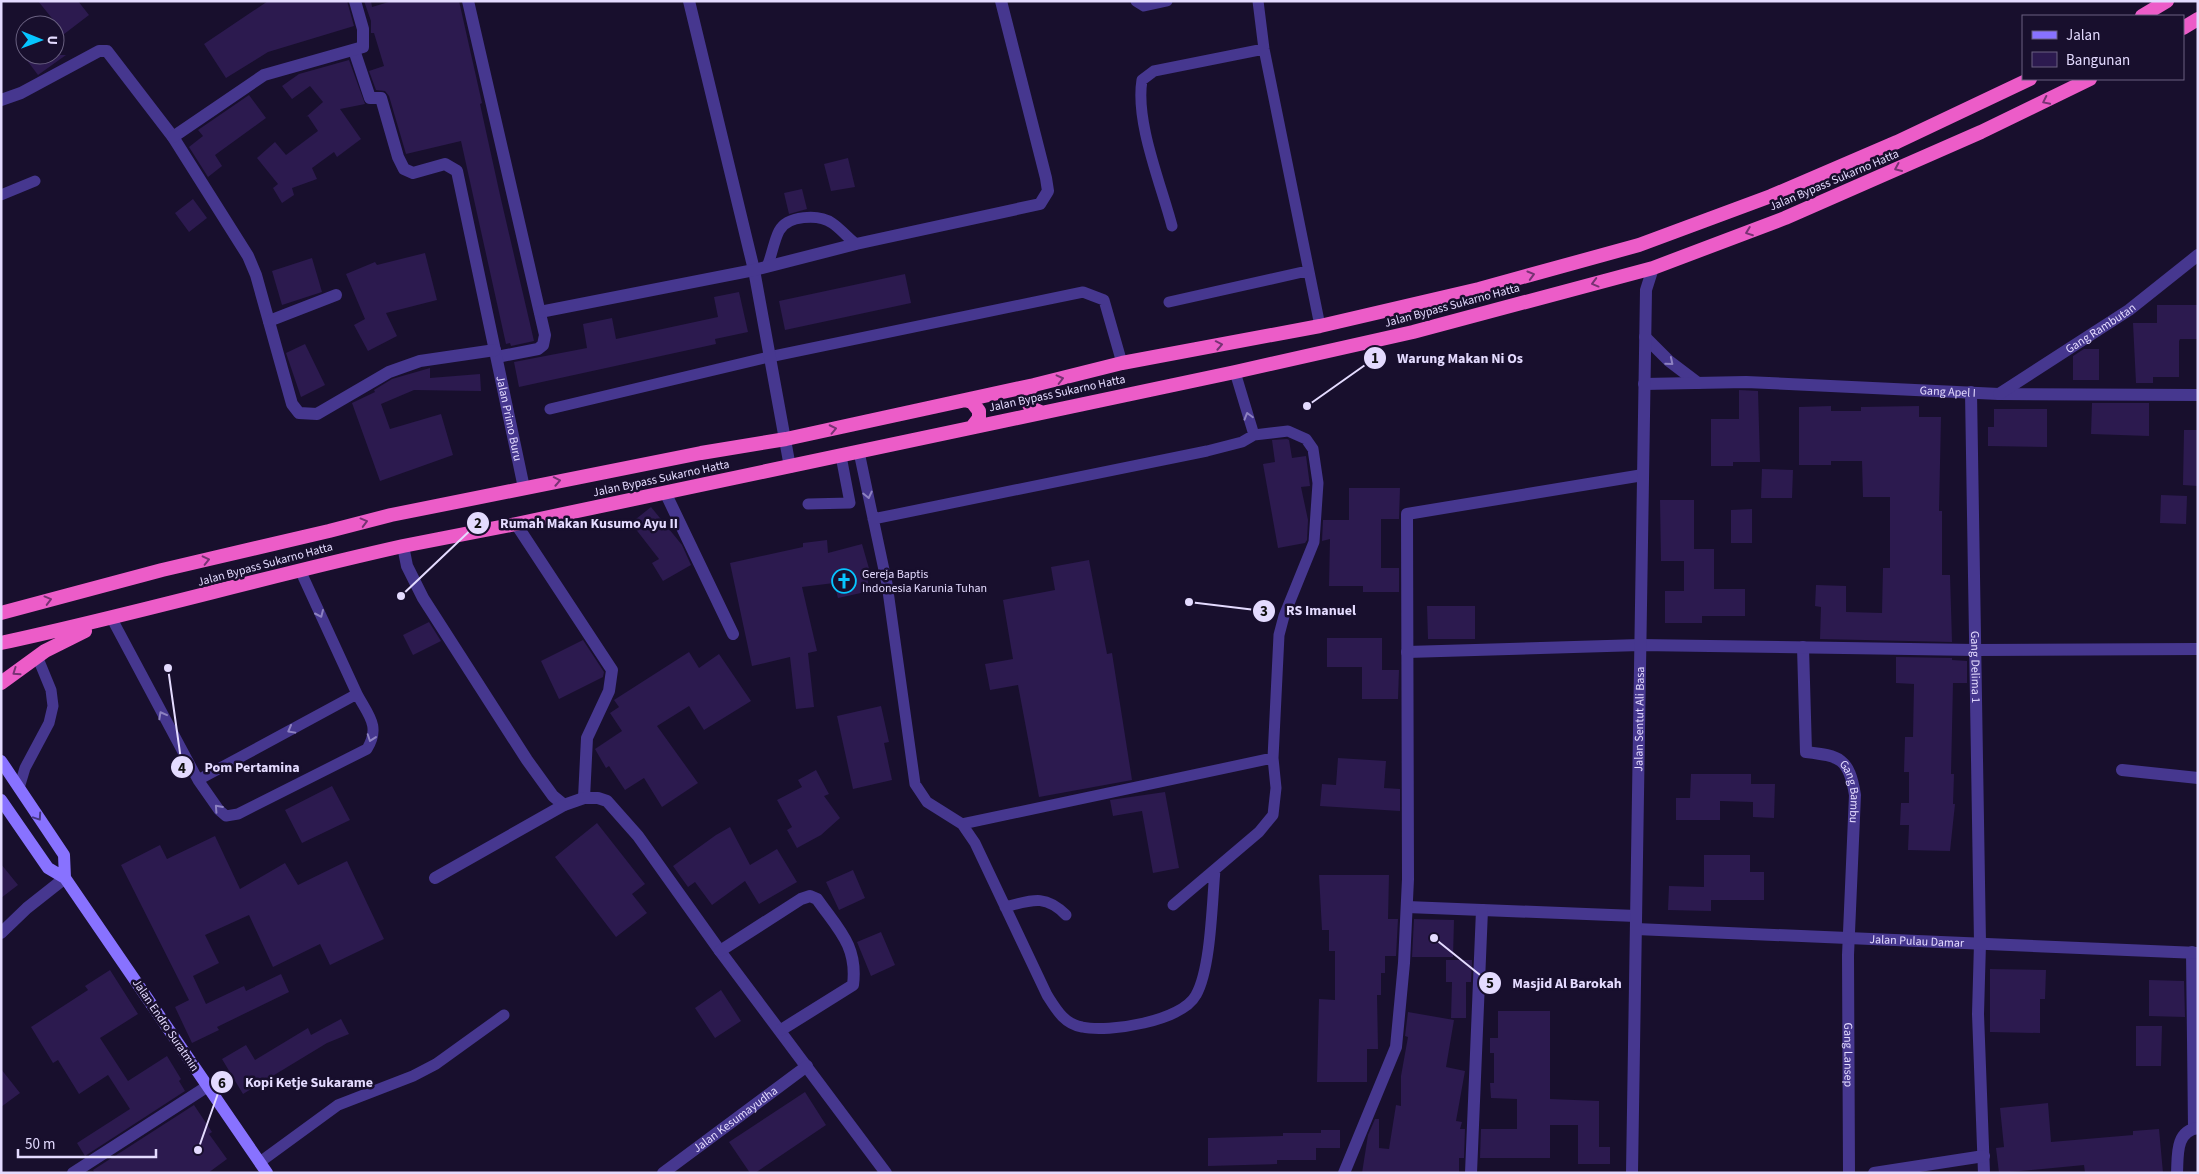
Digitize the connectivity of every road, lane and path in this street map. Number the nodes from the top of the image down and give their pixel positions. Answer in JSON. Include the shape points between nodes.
{"nodes":[{"id":1,"x":355,"y":1,"type":"edge"},
{"id":2,"x":468,"y":1,"type":"edge"},
{"id":3,"x":689,"y":1,"type":"edge"},
{"id":4,"x":1001,"y":1,"type":"edge"},
{"id":5,"x":1136,"y":1,"type":"edge"},
{"id":6,"x":1167,"y":1,"type":"edge"},
{"id":7,"x":1258,"y":1,"type":"edge"},
{"id":8,"x":2167,"y":1,"type":"edge"},
{"id":9,"x":2144,"y":15,"type":"edge"},
{"id":10,"x":2198,"y":19,"type":"edge"},
{"id":11,"x":2184,"y":27,"type":"edge"},
{"id":12,"x":1264,"y":49,"type":"junction"},
{"id":13,"x":354,"y":50,"type":"junction"},
{"id":14,"x":2028,"y":80,"type":"edge"},
{"id":15,"x":2088,"y":80,"type":"edge"},
{"id":16,"x":1,"y":100,"type":"edge"},
{"id":17,"x":173,"y":137,"type":"junction"},
{"id":18,"x":35,"y":181,"type":"dead end"},
{"id":19,"x":1,"y":195,"type":"edge"},
{"id":20,"x":1172,"y":226,"type":"dead end"},
{"id":21,"x":856,"y":244,"type":"junction"},
{"id":22,"x":2198,"y":255,"type":"edge"},
{"id":23,"x":768,"y":264,"type":"junction"},
{"id":24,"x":1653,"y":268,"type":"junction"},
{"id":25,"x":754,"y":270,"type":"junction"},
{"id":26,"x":1307,"y":271,"type":"junction"},
{"id":27,"x":336,"y":295,"type":"dead end"},
{"id":28,"x":1169,"y":302,"type":"dead end"},
{"id":29,"x":540,"y":312,"type":"junction"},
{"id":30,"x":268,"y":321,"type":"junction"},
{"id":31,"x":1320,"y":326,"type":"junction"},
{"id":32,"x":1645,"y":337,"type":"junction"},
{"id":33,"x":496,"y":353,"type":"junction"},
{"id":34,"x":769,"y":357,"type":"junction"},
{"id":35,"x":1122,"y":363,"type":"junction"},
{"id":36,"x":1235,"y":372,"type":"junction"},
{"id":37,"x":1698,"y":383,"type":"junction"},
{"id":38,"x":1644,"y":384,"type":"junction"},
{"id":39,"x":1034,"y":385,"type":"junction"},
{"id":40,"x":1972,"y":392,"type":"junction"},
{"id":41,"x":1999,"y":394,"type":"junction"},
{"id":42,"x":2198,"y":395,"type":"edge"},
{"id":43,"x":965,"y":400,"type":"junction"},
{"id":44,"x":550,"y":409,"type":"dead end"},
{"id":45,"x":1040,"y":412,"type":"junction"},
{"id":46,"x":972,"y":426,"type":"junction"},
{"id":47,"x":1254,"y":435,"type":"junction"},
{"id":48,"x":786,"y":439,"type":"junction"},
{"id":49,"x":859,"y":452,"type":"junction"},
{"id":50,"x":841,"y":456,"type":"junction"},
{"id":51,"x":790,"y":467,"type":"junction"},
{"id":52,"x":1643,"y":475,"type":"junction"},
{"id":53,"x":524,"y":488,"type":"junction"},
{"id":54,"x":665,"y":492,"type":"junction"},
{"id":55,"x":808,"y":504,"type":"dead end"},
{"id":56,"x":873,"y":519,"type":"junction"},
{"id":57,"x":516,"y":524,"type":"junction"},
{"id":58,"x":403,"y":546,"type":"junction"},
{"id":59,"x":300,"y":570,"type":"junction"},
{"id":60,"x":1,"y":613,"type":"edge"},
{"id":61,"x":107,"y":620,"type":"junction"},
{"id":62,"x":733,"y":634,"type":"dead end"},
{"id":63,"x":1,"y":643,"type":"edge"},
{"id":64,"x":1640,"y":645,"type":"junction"},
{"id":65,"x":1802,"y":647,"type":"junction"},
{"id":66,"x":2198,"y":649,"type":"edge"},
{"id":67,"x":1975,"y":650,"type":"junction"},
{"id":68,"x":1407,"y":652,"type":"junction"},
{"id":69,"x":37,"y":656,"type":"junction"},
{"id":70,"x":1,"y":682,"type":"edge"},
{"id":71,"x":357,"y":694,"type":"junction"},
{"id":72,"x":1273,"y":758,"type":"junction"},
{"id":73,"x":1,"y":761,"type":"edge"},
{"id":74,"x":2122,"y":770,"type":"dead end"},
{"id":75,"x":2198,"y":778,"type":"edge"},
{"id":76,"x":198,"y":780,"type":"junction"},
{"id":77,"x":19,"y":788,"type":"junction"},
{"id":78,"x":584,"y":798,"type":"junction"},
{"id":79,"x":1,"y":800,"type":"edge"},
{"id":80,"x":564,"y":805,"type":"junction"},
{"id":81,"x":962,"y":824,"type":"junction"},
{"id":82,"x":1215,"y":870,"type":"junction"},
{"id":83,"x":65,"y":878,"type":"junction"},
{"id":84,"x":435,"y":878,"type":"dead end"},
{"id":85,"x":1173,"y":905,"type":"dead end"},
{"id":86,"x":1006,"y":907,"type":"junction"},
{"id":87,"x":1407,"y":907,"type":"junction"},
{"id":88,"x":1482,"y":910,"type":"junction"},
{"id":89,"x":1066,"y":915,"type":"dead end"},
{"id":90,"x":1636,"y":922,"type":"junction"},
{"id":91,"x":1,"y":933,"type":"edge"},
{"id":92,"x":1848,"y":937,"type":"junction"},
{"id":93,"x":1980,"y":943,"type":"junction"},
{"id":94,"x":720,"y":951,"type":"junction"},
{"id":95,"x":2195,"y":952,"type":"edge"},
{"id":96,"x":504,"y":1015,"type":"dead end"},
{"id":97,"x":781,"y":1030,"type":"junction"},
{"id":98,"x":807,"y":1066,"type":"junction"},
{"id":99,"x":208,"y":1086,"type":"junction"},
{"id":100,"x":2196,"y":1128,"type":"edge"},
{"id":101,"x":1984,"y":1156,"type":"junction"},
{"id":102,"x":260,"y":1162,"type":"junction"},
{"id":103,"x":74,"y":1173,"type":"edge"},
{"id":104,"x":267,"y":1173,"type":"edge"},
{"id":105,"x":663,"y":1173,"type":"edge"},
{"id":106,"x":886,"y":1173,"type":"edge"},
{"id":107,"x":1344,"y":1173,"type":"edge"},
{"id":108,"x":1471,"y":1173,"type":"edge"},
{"id":109,"x":1632,"y":1173,"type":"edge"},
{"id":110,"x":1849,"y":1173,"type":"edge"},
{"id":111,"x":1874,"y":1173,"type":"edge"},
{"id":112,"x":1984,"y":1173,"type":"edge"},
{"id":113,"x":2177,"y":1173,"type":"edge"}],
"edges":[{"from":1,"to":13,"type":"street","via":[[364,38],[363,47]]},
{"from":2,"to":29,"type":"street"},
{"from":3,"to":25,"type":"street"},
{"from":4,"to":21,"type":"street","via":[[1046,178],[1048,191],[1044,198],[1040,204]]},
{"from":5,"to":6,"type":"lane","via":[[1144,6]]},
{"from":7,"to":12,"type":"lane"},
{"from":8,"to":9,"type":"highway"},
{"from":10,"to":11,"type":"highway"},
{"from":12,"to":20,"type":"lane","via":[[1154,71],[1142,80],[1139,96],[1144,126]]},
{"from":12,"to":26,"type":"lane"},
{"from":13,"to":17,"type":"street","via":[[264,75]]},
{"from":13,"to":33,"type":"street","name":"Jalan Primo Buru","via":[[370,98],[381,98],[404,168],[413,173],[445,164],[457,171]]},
{"from":31,"to":14,"type":"highway","name":"Jalan Bypass Sukarno Hatta","one_way":true,"via":[[1479,289],[1639,245],[1770,196],[1897,142]]},
{"from":15,"to":24,"type":"highway","name":"Jalan Bypass Sukarno Hatta","one_way":true,"via":[[1981,132],[1785,218]]},
{"from":16,"to":17,"type":"street","via":[[21,93],[99,51],[107,51]]},
{"from":17,"to":30,"type":"street","via":[[248,256]]},
{"from":18,"to":19,"type":"lane"},
{"from":21,"to":23,"type":"street"},
{"from":21,"to":23,"type":"lane","via":[[832,223],[804,218],[793,220],[779,230]]},
{"from":22,"to":41,"type":"street","name":"Gang Rambutan","via":[[2129,310]]},
{"from":23,"to":25,"type":"street"},
{"from":24,"to":32,"type":"street","name":"Jalan Sentut Ali Basa","via":[[1646,290]]},
{"from":24,"to":36,"type":"highway","name":"Jalan Bypass Sukarno Hatta","one_way":true,"via":[[1413,332]]},
{"from":25,"to":29,"type":"street"},
{"from":25,"to":34,"type":"street"},
{"from":26,"to":28,"type":"lane"},
{"from":26,"to":31,"type":"lane"},
{"from":27,"to":30,"type":"street"},
{"from":29,"to":33,"type":"street","via":[[545,335],[538,350]]},
{"from":30,"to":33,"type":"street","via":[[292,404],[305,415],[317,414],[389,372],[420,361]]},
{"from":35,"to":31,"type":"highway","name":"Jalan Bypass Sukarno Hatta","one_way":true},
{"from":32,"to":37,"type":"street","one_way":true},
{"from":32,"to":38,"type":"street","name":"Jalan Sentut Ali Basa"},
{"from":33,"to":53,"type":"street","name":"Jalan Primo Buru"},
{"from":34,"to":35,"type":"lane","via":[[1083,292],[1104,300]]},
{"from":34,"to":44,"type":"lane"},
{"from":34,"to":48,"type":"street"},
{"from":39,"to":35,"type":"highway","name":"Jalan Bypass Sukarno Hatta","one_way":true},
{"from":36,"to":45,"type":"highway","name":"Jalan Bypass Sukarno Hatta"},
{"from":47,"to":36,"type":"lane","one_way":true},
{"from":37,"to":38,"type":"street","name":"Gang Apel I"},
{"from":37,"to":40,"type":"street","name":"Gang Apel I","via":[[1746,382]]},
{"from":38,"to":52,"type":"street","name":"Jalan Sentut Ali Basa"},
{"from":39,"to":43,"type":"highway","name":"Jalan Bypass Sukarno Hatta"},
{"from":39,"to":45,"type":"highway","via":[[1026,400],[1031,408]]},
{"from":40,"to":41,"type":"street","name":"Gang Apel I"},
{"from":40,"to":67,"type":"street","name":"Gang Delima 1"},
{"from":41,"to":42,"type":"street","name":"Gang Apel I"},
{"from":43,"to":46,"type":"highway","via":[[980,410],[979,418]]},
{"from":48,"to":43,"type":"highway","name":"Jalan Bypass Sukarno Hatta","one_way":true},
{"from":45,"to":46,"type":"highway","name":"Jalan Bypass Sukarno Hatta"},
{"from":46,"to":49,"type":"highway","name":"Jalan Bypass Sukarno Hatta"},
{"from":47,"to":56,"type":"lane","via":[[1242,442],[1206,451]]},
{"from":47,"to":72,"type":"lane","via":[[1288,431],[1306,439],[1313,449],[1318,483],[1314,542],[1279,635]]},
{"from":48,"to":51,"type":"street"},
{"from":53,"to":48,"type":"highway","name":"Jalan Bypass Sukarno Hatta","one_way":true},
{"from":49,"to":50,"type":"highway","name":"Jalan Bypass Sukarno Hatta"},
{"from":49,"to":56,"type":"lane","one_way":true},
{"from":50,"to":51,"type":"highway","name":"Jalan Bypass Sukarno Hatta"},
{"from":50,"to":55,"type":"lane","via":[[850,503]]},
{"from":51,"to":54,"type":"highway","name":"Jalan Bypass Sukarno Hatta"},
{"from":52,"to":64,"type":"street","name":"Jalan Sentut Ali Basa"},
{"from":52,"to":68,"type":"street","via":[[1407,514]]},
{"from":60,"to":53,"type":"highway","name":"Jalan Bypass Sukarno Hatta","one_way":true,"via":[[391,514]]},
{"from":54,"to":57,"type":"highway","name":"Jalan Bypass Sukarno Hatta"},
{"from":54,"to":62,"type":"street"},
{"from":56,"to":81,"type":"lane","via":[[887,584],[915,784],[927,802]]},
{"from":57,"to":58,"type":"highway","name":"Jalan Bypass Sukarno Hatta"},
{"from":57,"to":78,"type":"street","via":[[612,670],[609,691],[587,738]]},
{"from":58,"to":59,"type":"highway","name":"Jalan Bypass Sukarno Hatta"},
{"from":58,"to":80,"type":"street","via":[[406,566],[427,604],[527,760],[553,796]]},
{"from":59,"to":61,"type":"highway","name":"Jalan Bypass Sukarno Hatta"},
{"from":59,"to":71,"type":"lane","one_way":true},
{"from":61,"to":63,"type":"highway","name":"Jalan Bypass Sukarno Hatta"},
{"from":61,"to":69,"type":"highway"},
{"from":76,"to":61,"type":"lane","one_way":true},
{"from":64,"to":65,"type":"street"},
{"from":64,"to":68,"type":"street"},
{"from":64,"to":90,"type":"street","name":"Jalan Sentut Ali Basa"},
{"from":65,"to":67,"type":"street"},
{"from":65,"to":92,"type":"street","name":"Gang Bambu","via":[[1806,752],[1835,756],[1843,763],[1854,790]]},
{"from":66,"to":67,"type":"street"},
{"from":67,"to":93,"type":"street","name":"Gang Delima 1"},
{"from":68,"to":87,"type":"street"},
{"from":69,"to":70,"type":"highway","one_way":true},
{"from":69,"to":77,"type":"lane","via":[[51,690],[53,706],[49,723],[25,768]]},
{"from":71,"to":76,"type":"lane","one_way":true},
{"from":71,"to":76,"type":"lane","one_way":true,"via":[[374,727],[374,737],[367,749],[238,814],[226,816]]},
{"from":72,"to":81,"type":"lane"},
{"from":72,"to":82,"type":"lane","via":[[1276,788],[1272,815],[1260,832]]},
{"from":73,"to":77,"type":"main road","name":"Jalan Endro Suratmin"},
{"from":74,"to":75,"type":"street"},
{"from":77,"to":83,"type":"main road","name":"Jalan Endro Suratmin","one_way":true,"via":[[64,855]]},
{"from":78,"to":80,"type":"street"},
{"from":78,"to":94,"type":"street","via":[[607,802],[638,836]]},
{"from":79,"to":83,"type":"main road","name":"Jalan Endro Suratmin","via":[[48,868]]},
{"from":80,"to":84,"type":"street"},
{"from":81,"to":86,"type":"lane","via":[[975,843]]},
{"from":82,"to":85,"type":"lane"},
{"from":82,"to":86,"type":"lane","via":[[1204,976],[1196,996],[1181,1009],[1148,1022],[1119,1027],[1081,1027],[1060,1017]]},
{"from":83,"to":91,"type":"street"},
{"from":83,"to":99,"type":"main road","name":"Jalan Endro Suratmin"},
{"from":86,"to":89,"type":"lane","via":[[1032,900],[1054,904]]},
{"from":87,"to":88,"type":"street","name":"Jalan Pulau Damar"},
{"from":87,"to":107,"type":"street","via":[[1396,1047]]},
{"from":88,"to":90,"type":"street","name":"Jalan Pulau Damar"},
{"from":88,"to":108,"type":"street"},
{"from":90,"to":92,"type":"street","name":"Jalan Pulau Damar"},
{"from":90,"to":109,"type":"street","name":"Jalan Sentut Ali Basa"},
{"from":92,"to":93,"type":"street","name":"Jalan Pulau Damar"},
{"from":92,"to":110,"type":"street","name":"Gang Lansep"},
{"from":93,"to":95,"type":"street","name":"Jalan Pulau Damar"},
{"from":93,"to":101,"type":"street","name":"Gang Delima 1","via":[[1978,1014]]},
{"from":94,"to":97,"type":"street"},
{"from":94,"to":97,"type":"street","via":[[801,899],[810,896],[817,899],[850,948],[855,966],[853,985]]},
{"from":95,"to":100,"type":"street"},
{"from":96,"to":102,"type":"lane","via":[[436,1064],[338,1105]]},
{"from":97,"to":98,"type":"street"},
{"from":98,"to":105,"type":"street","name":"Jalan Kesumayudha"},
{"from":98,"to":106,"type":"street"},
{"from":99,"to":102,"type":"main road","name":"Jalan Endro Suratmin"},
{"from":99,"to":103,"type":"street"},
{"from":100,"to":113,"type":"street","via":[[2185,1133],[2179,1142]]},
{"from":101,"to":111,"type":"street"},
{"from":101,"to":112,"type":"street","name":"Gang Delima 1"},
{"from":102,"to":104,"type":"main road","name":"Jalan Endro Suratmin"}]}
